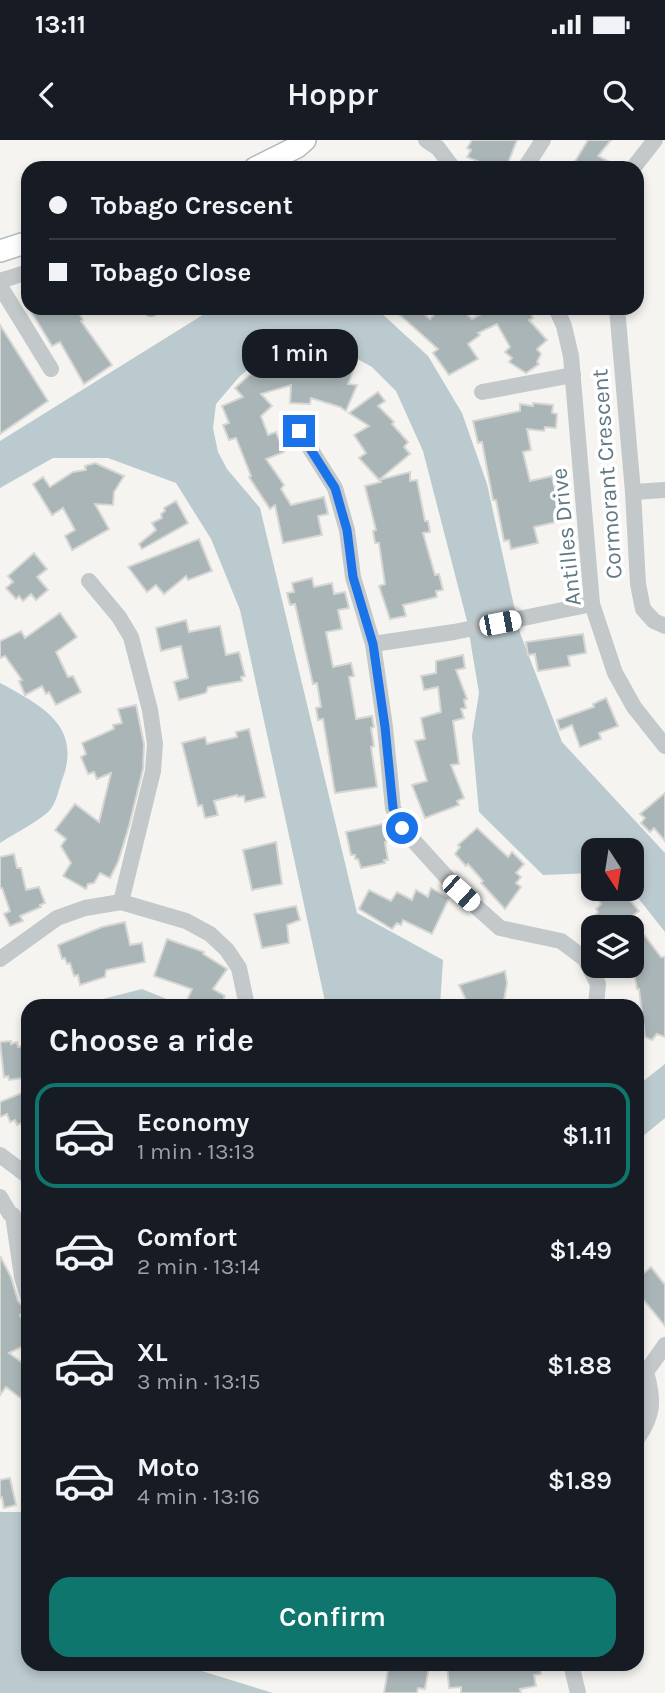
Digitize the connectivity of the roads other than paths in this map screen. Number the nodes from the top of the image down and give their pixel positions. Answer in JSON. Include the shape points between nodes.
{"nodes":[{"id":1,"x":305,"y":140,"type":"edge"},
{"id":2,"x":543,"y":140,"type":"edge"},
{"id":3,"x":655,"y":140,"type":"edge"},
{"id":4,"x":432,"y":144,"type":"edge"},
{"id":5,"x":269,"y":161,"type":"edge"},
{"id":6,"x":447,"y":161,"type":"edge"},
{"id":7,"x":530,"y":161,"type":"edge"},
{"id":8,"x":638,"y":161,"type":"edge"},
{"id":9,"x":21,"y":244,"type":"edge"},
{"id":10,"x":0,"y":251,"type":"edge"},
{"id":11,"x":21,"y":274,"type":"edge"},
{"id":12,"x":0,"y":281,"type":"edge"},
{"id":13,"x":0,"y":286,"type":"edge"},
{"id":14,"x":559,"y":315,"type":"edge"},
{"id":15,"x":618,"y":315,"type":"edge"},
{"id":16,"x":51,"y":369,"type":"dead end"},
{"id":17,"x":573,"y":374,"type":"junction"},
{"id":18,"x":482,"y":392,"type":"dead end"},
{"id":19,"x":299,"y":431,"type":"dead end"},
{"id":20,"x":665,"y":490,"type":"edge"},
{"id":21,"x":633,"y":492,"type":"junction"},
{"id":22,"x":89,"y":581,"type":"dead end"},
{"id":23,"x":592,"y":604,"type":"junction"},
{"id":24,"x":665,"y":626,"type":"edge"},
{"id":25,"x":373,"y":644,"type":"junction"},
{"id":26,"x":665,"y":746,"type":"edge"},
{"id":27,"x":121,"y":902,"type":"junction"},
{"id":28,"x":0,"y":958,"type":"edge"},
{"id":29,"x":246,"y":999,"type":"edge"},
{"id":30,"x":597,"y":999,"type":"edge"},
{"id":31,"x":0,"y":1155,"type":"edge"},
{"id":32,"x":21,"y":1171,"type":"edge"},
{"id":33,"x":0,"y":1197,"type":"edge"},
{"id":34,"x":21,"y":1270,"type":"edge"},
{"id":35,"x":665,"y":1345,"type":"edge"},
{"id":36,"x":644,"y":1368,"type":"edge"},
{"id":37,"x":644,"y":1376,"type":"edge"},
{"id":38,"x":644,"y":1429,"type":"edge"},
{"id":39,"x":573,"y":1671,"type":"edge"},
{"id":40,"x":578,"y":1693,"type":"edge"}],
"edges":[{"from":1,"to":5,"type":"street"},
{"from":2,"to":7,"type":"street"},
{"from":3,"to":8,"type":"street"},
{"from":4,"to":6,"type":"street"},
{"from":9,"to":10,"type":"street"},
{"from":11,"to":12,"type":"street"},
{"from":13,"to":16,"type":"street"},
{"from":14,"to":17,"type":"street","name":"Antilles Drive"},
{"from":15,"to":21,"type":"street","name":"Cormorant Crescent"},
{"from":17,"to":18,"type":"street"},
{"from":17,"to":23,"type":"street","name":"Antilles Drive"},
{"from":19,"to":25,"type":"street","via":[[335,488],[353,577]]},
{"from":20,"to":21,"type":"street"},
{"from":21,"to":24,"type":"street","name":"Cormorant Crescent","via":[[643,609]]},
{"from":22,"to":27,"type":"street","via":[[131,637],[155,744],[153,771]]},
{"from":23,"to":25,"type":"street"},
{"from":23,"to":26,"type":"street","name":"Antilles Drive","via":[[615,673],[634,707]]},
{"from":25,"to":30,"type":"street","via":[[393,808],[402,828],[500,928],[561,941],[585,959],[598,984]]},
{"from":27,"to":28,"type":"street","via":[[57,918]]},
{"from":27,"to":29,"type":"street","via":[[186,921],[210,934],[239,968]]},
{"from":31,"to":32,"type":"street"},
{"from":33,"to":34,"type":"street","via":[[13,1215]]},
{"from":35,"to":36,"type":"street"},
{"from":37,"to":38,"type":"street","via":[[651,1389],[651,1411]]},
{"from":39,"to":40,"type":"street"}]}
